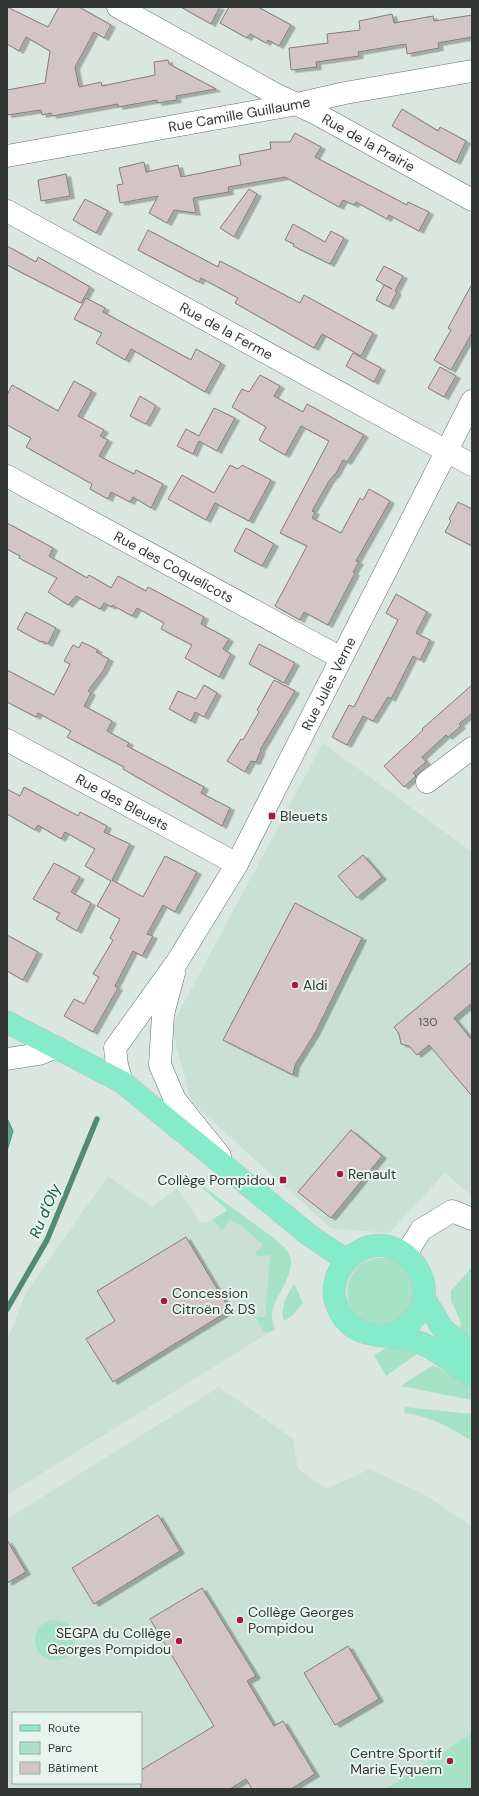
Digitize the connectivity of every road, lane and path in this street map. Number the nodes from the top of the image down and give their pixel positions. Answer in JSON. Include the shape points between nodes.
{"nodes":[{"id":1,"x":118,"y":7,"type":"edge"},
{"id":2,"x":472,"y":71,"type":"edge"},
{"id":3,"x":297,"y":104,"type":"junction"},
{"id":4,"x":7,"y":156,"type":"edge"},
{"id":5,"x":472,"y":200,"type":"edge"},
{"id":6,"x":7,"y":211,"type":"edge"},
{"id":7,"x":472,"y":401,"type":"edge"},
{"id":8,"x":446,"y":451,"type":"junction"},
{"id":9,"x":472,"y":465,"type":"edge"},
{"id":10,"x":7,"y":476,"type":"edge"},
{"id":11,"x":341,"y":658,"type":"junction"},
{"id":12,"x":7,"y":740,"type":"edge"},
{"id":13,"x":472,"y":748,"type":"edge"},
{"id":14,"x":427,"y":782,"type":"dead end"},
{"id":15,"x":237,"y":864,"type":"junction"},
{"id":16,"x":177,"y":962,"type":"junction"},
{"id":17,"x":14,"y":1025,"type":"edge"},
{"id":18,"x":56,"y":1047,"type":"junction"},
{"id":19,"x":115,"y":1048,"type":"junction"},
{"id":20,"x":7,"y":1059,"type":"edge"},
{"id":21,"x":122,"y":1082,"type":"junction"},
{"id":22,"x":234,"y":1174,"type":"junction"},
{"id":23,"x":472,"y":1219,"type":"edge"},
{"id":24,"x":406,"y":1254,"type":"junction"},
{"id":25,"x":346,"y":1260,"type":"junction"},
{"id":26,"x":424,"y":1298,"type":"junction"},
{"id":27,"x":388,"y":1335,"type":"junction"},
{"id":28,"x":472,"y":1353,"type":"edge"},
{"id":29,"x":472,"y":1376,"type":"edge"}],
"edges":[{"from":1,"to":3,"type":"street","name":"Rue de la Prairie","via":[[276,95]]},
{"from":2,"to":3,"type":"street","name":"Rue Camille Guillaume"},
{"from":3,"to":4,"type":"street","name":"Rue Camille Guillaume"},
{"from":3,"to":5,"type":"street","name":"Rue de la Prairie"},
{"from":6,"to":8,"type":"street","name":"Rue de la Ferme"},
{"from":7,"to":8,"type":"street","name":"Rue Jules Verne"},
{"from":8,"to":9,"type":"street","name":"Rue de la Ferme"},
{"from":8,"to":11,"type":"street","name":"Rue Jules Verne"},
{"from":10,"to":11,"type":"street","name":"Rue des Coquelicots"},
{"from":11,"to":15,"type":"street","name":"Rue Jules Verne"},
{"from":12,"to":15,"type":"street","name":"Rue des Bleuets"},
{"from":13,"to":14,"type":"street"},
{"from":15,"to":16,"type":"street","name":"Rue Jules Verne"},
{"from":16,"to":19,"type":"street","name":"Rue Jules Verne"},
{"from":16,"to":22,"type":"street","name":"Rue Jules Verne","via":[[163,1014],[160,1065],[176,1100]]},
{"from":17,"to":18,"type":"main road"},
{"from":17,"to":19,"type":"street","via":[[98,1058]]},
{"from":18,"to":20,"type":"street","via":[[39,1054]]},
{"from":18,"to":21,"type":"main road"},
{"from":19,"to":21,"type":"street"},
{"from":21,"to":22,"type":"main road"},
{"from":22,"to":25,"type":"main road","via":[[309,1235]]},
{"from":23,"to":24,"type":"street","via":[[452,1211],[421,1230]]},
{"from":24,"to":25,"type":"main road","via":[[391,1247],[375,1246],[359,1250]]},
{"from":24,"to":26,"type":"main road","via":[[421,1274]]},
{"from":25,"to":27,"type":"main road","via":[[335,1282],[337,1308],[347,1322],[361,1332]]},
{"from":26,"to":27,"type":"main road","via":[[420,1311],[411,1322],[400,1331]]},
{"from":26,"to":28,"type":"main road","via":[[443,1330]]},
{"from":27,"to":29,"type":"main road","via":[[421,1343]]}]}
